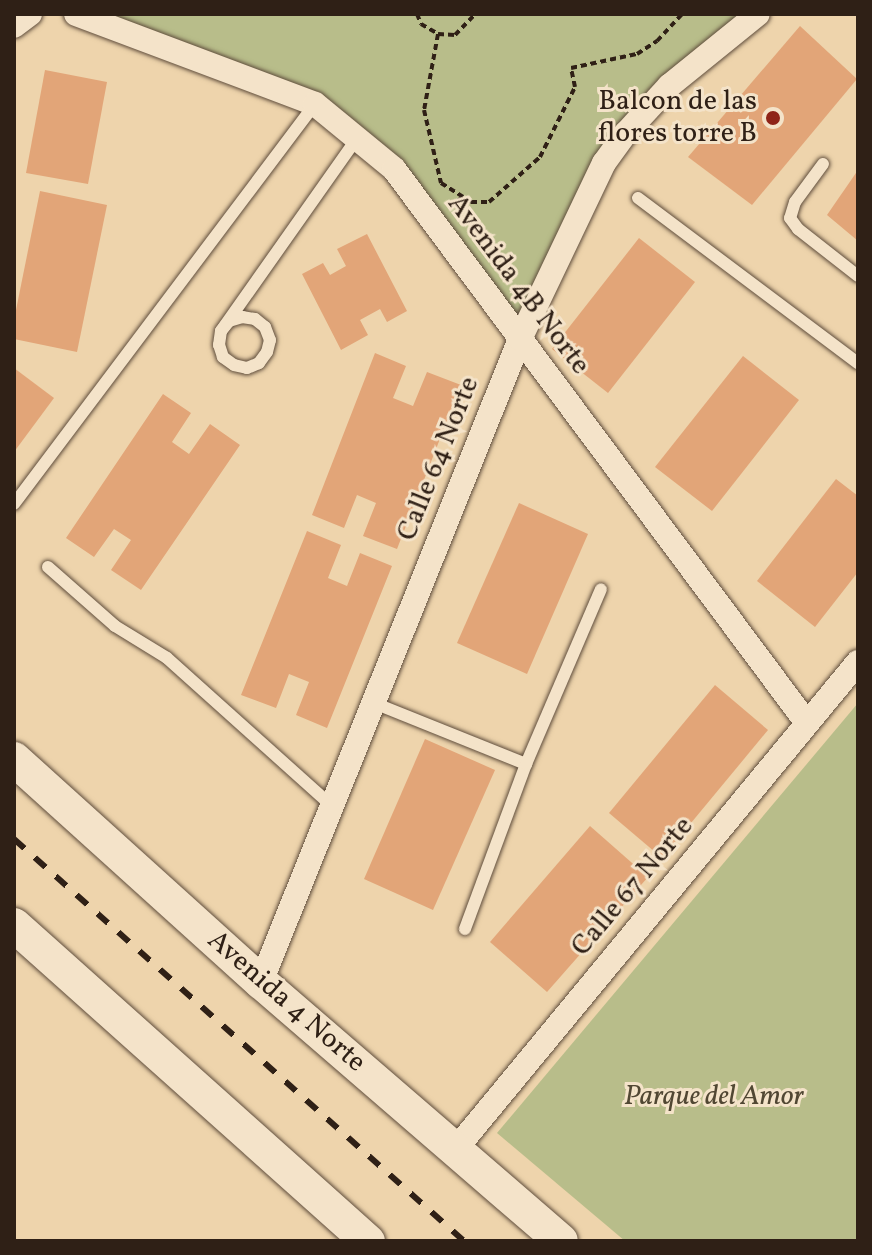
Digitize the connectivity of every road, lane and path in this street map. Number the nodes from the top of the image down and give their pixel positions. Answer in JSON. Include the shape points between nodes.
{"nodes":[{"id":1,"x":30,"y":14,"type":"edge"},
{"id":2,"x":76,"y":14,"type":"edge"},
{"id":3,"x":417,"y":14,"type":"edge"},
{"id":4,"x":475,"y":14,"type":"edge"},
{"id":5,"x":682,"y":14,"type":"edge"},
{"id":6,"x":758,"y":14,"type":"edge"},
{"id":7,"x":14,"y":26,"type":"edge"},
{"id":8,"x":438,"y":34,"type":"junction"},
{"id":9,"x":315,"y":104,"type":"junction"},
{"id":10,"x":357,"y":138,"type":"junction"},
{"id":11,"x":823,"y":164,"type":"dead end"},
{"id":12,"x":638,"y":198,"type":"dead end"},
{"id":13,"x":858,"y":276,"type":"edge"},
{"id":14,"x":221,"y":331,"type":"junction"},
{"id":15,"x":520,"y":339,"type":"junction"},
{"id":16,"x":858,"y":363,"type":"edge"},
{"id":17,"x":14,"y":504,"type":"edge"},
{"id":18,"x":48,"y":567,"type":"dead end"},
{"id":19,"x":601,"y":589,"type":"dead end"},
{"id":20,"x":858,"y":662,"type":"edge"},
{"id":21,"x":374,"y":703,"type":"junction"},
{"id":22,"x":807,"y":723,"type":"junction"},
{"id":23,"x":14,"y":759,"type":"edge"},
{"id":24,"x":526,"y":764,"type":"junction"},
{"id":25,"x":330,"y":804,"type":"junction"},
{"id":26,"x":14,"y":925,"type":"edge"},
{"id":27,"x":465,"y":929,"type":"dead end"},
{"id":28,"x":261,"y":982,"type":"junction"},
{"id":29,"x":455,"y":1150,"type":"junction"},
{"id":30,"x":352,"y":1236,"type":"edge"},
{"id":31,"x":561,"y":1241,"type":"edge"}],
"edges":[{"from":1,"to":7,"type":"street"},
{"from":2,"to":9,"type":"street","name":"Avenida 4B Norte"},
{"from":3,"to":8,"type":"path","via":[[421,24]]},
{"from":4,"to":8,"type":"path","via":[[455,35]]},
{"from":5,"to":8,"type":"path","via":[[637,54],[571,68],[575,87],[540,157],[489,202],[471,202],[441,183],[424,110]]},
{"from":6,"to":15,"type":"street","name":"Calle 64 Norte","via":[[669,86],[604,163]]},
{"from":9,"to":10,"type":"street","name":"Avenida 4B Norte"},
{"from":9,"to":17,"type":"lane"},
{"from":10,"to":14,"type":"lane"},
{"from":10,"to":15,"type":"street","name":"Avenida 4B Norte","via":[[394,169]]},
{"from":11,"to":13,"type":"lane","via":[[795,202],[790,218]]},
{"from":12,"to":16,"type":"lane"},
{"from":14,"to":14,"type":"lane","via":[[223,357],[234,365],[247,368],[267,352],[270,340],[255,319],[229,321]]},
{"from":15,"to":21,"type":"street","name":"Calle 64 Norte"},
{"from":15,"to":22,"type":"street","name":"Avenida 4B Norte"},
{"from":18,"to":25,"type":"lane","via":[[115,626],[167,658]]},
{"from":19,"to":24,"type":"lane"},
{"from":20,"to":22,"type":"street","name":"Calle 67 Norte"},
{"from":21,"to":24,"type":"lane"},
{"from":21,"to":25,"type":"street","name":"Calle 64 Norte"},
{"from":22,"to":29,"type":"street","name":"Calle 67 Norte"},
{"from":23,"to":28,"type":"main road","name":"Avenida 4 Norte"},
{"from":24,"to":27,"type":"lane"},
{"from":25,"to":28,"type":"street","name":"Calle 64 Norte"},
{"from":26,"to":30,"type":"main road"},
{"from":28,"to":29,"type":"main road","name":"Avenida 4 Norte"},
{"from":29,"to":31,"type":"main road","name":"Avenida 4 Norte"}]}
